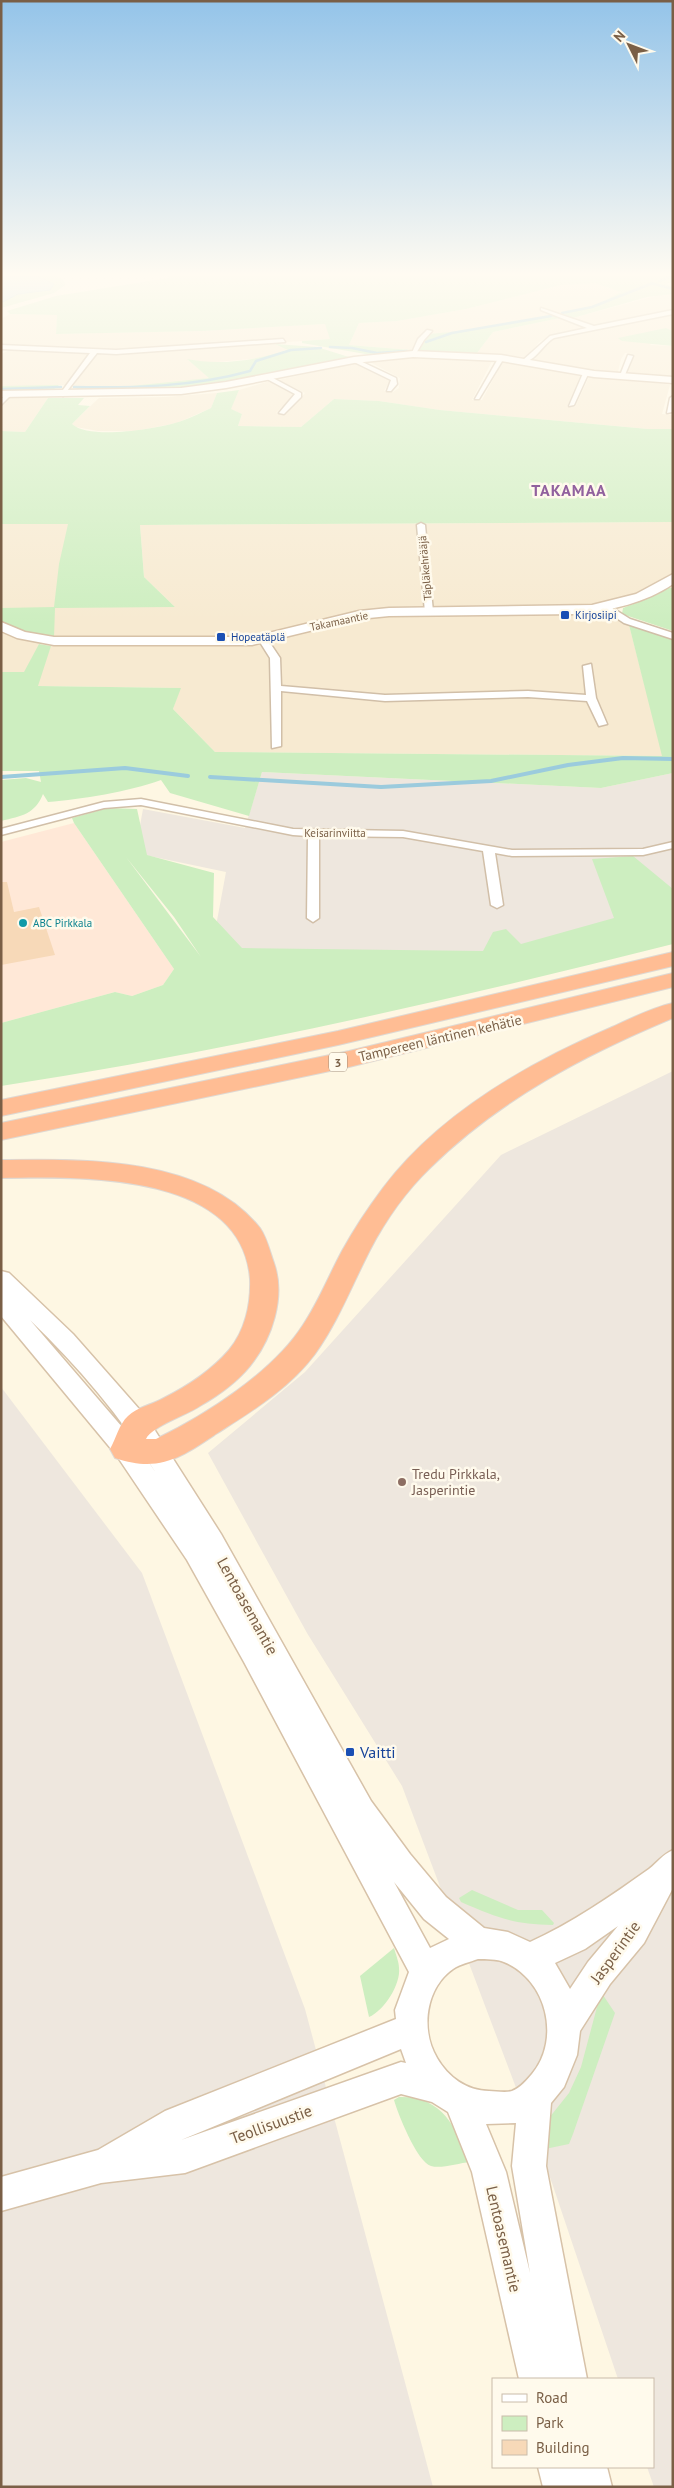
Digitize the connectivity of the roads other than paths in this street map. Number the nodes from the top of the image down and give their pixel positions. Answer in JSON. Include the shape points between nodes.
{"nodes":[{"id":1,"x":137,"y":392,"type":"edge"},
{"id":2,"x":296,"y":392,"type":"edge"},
{"id":3,"x":481,"y":392,"type":"edge"},
{"id":4,"x":577,"y":392,"type":"edge"},
{"id":5,"x":63,"y":394,"type":"joint"},
{"id":6,"x":5,"y":395,"type":"edge"},
{"id":7,"x":477,"y":398,"type":"dead end"},
{"id":8,"x":673,"y":398,"type":"edge"},
{"id":9,"x":1,"y":403,"type":"edge"},
{"id":10,"x":571,"y":405,"type":"dead end"},
{"id":11,"x":282,"y":412,"type":"dead end"},
{"id":12,"x":669,"y":412,"type":"dead end"},
{"id":13,"x":421,"y":525,"type":"dead end"},
{"id":14,"x":673,"y":578,"type":"edge"},
{"id":15,"x":606,"y":607,"type":"junction"},
{"id":16,"x":429,"y":612,"type":"junction"},
{"id":17,"x":1,"y":626,"type":"edge"},
{"id":18,"x":673,"y":636,"type":"edge"},
{"id":19,"x":263,"y":639,"type":"junction"},
{"id":20,"x":588,"y":666,"type":"dead end"},
{"id":21,"x":276,"y":688,"type":"junction"},
{"id":22,"x":591,"y":698,"type":"junction"},
{"id":23,"x":602,"y":724,"type":"dead end"},
{"id":24,"x":276,"y":746,"type":"dead end"},
{"id":25,"x":1,"y":832,"type":"edge"},
{"id":26,"x":314,"y":833,"type":"junction"},
{"id":27,"x":673,"y":845,"type":"edge"},
{"id":28,"x":489,"y":851,"type":"junction"},
{"id":29,"x":497,"y":906,"type":"dead end"},
{"id":30,"x":313,"y":918,"type":"dead end"},
{"id":31,"x":673,"y":959,"type":"edge"},
{"id":32,"x":673,"y":980,"type":"edge"},
{"id":33,"x":673,"y":1010,"type":"edge"},
{"id":34,"x":65,"y":1096,"type":"junction"},
{"id":35,"x":1,"y":1102,"type":"edge"},
{"id":36,"x":1,"y":1108,"type":"edge"},
{"id":37,"x":1,"y":1132,"type":"edge"},
{"id":38,"x":1,"y":1169,"type":"edge"},
{"id":39,"x":1,"y":1280,"type":"edge"},
{"id":40,"x":1,"y":1301,"type":"edge"},
{"id":41,"x":132,"y":1437,"type":"junction"},
{"id":42,"x":158,"y":1452,"type":"junction"},
{"id":43,"x":667,"y":1871,"type":"edge"},
{"id":44,"x":478,"y":1943,"type":"junction"},
{"id":45,"x":528,"y":1959,"type":"junction"},
{"id":46,"x":426,"y":1972,"type":"junction"},
{"id":47,"x":564,"y":2026,"type":"junction"},
{"id":48,"x":411,"y":2029,"type":"junction"},
{"id":49,"x":450,"y":2095,"type":"junction"},
{"id":50,"x":535,"y":2096,"type":"junction"},
{"id":51,"x":101,"y":2166,"type":"junction"},
{"id":52,"x":1,"y":2194,"type":"edge"},
{"id":53,"x":537,"y":2378,"type":"edge"},
{"id":54,"x":569,"y":2378,"type":"edge"},
{"id":55,"x":557,"y":2468,"type":"edge"},
{"id":56,"x":588,"y":2468,"type":"edge"},
{"id":57,"x":562,"y":2487,"type":"edge"},
{"id":58,"x":592,"y":2487,"type":"edge"}],
"edges":[{"from":1,"to":5,"type":"street"},
{"from":2,"to":11,"type":"street","via":[[299,396]]},
{"from":3,"to":7,"type":"street"},
{"from":4,"to":10,"type":"street"},
{"from":5,"to":6,"type":"street"},
{"from":6,"to":9,"type":"street"},
{"from":8,"to":12,"type":"street"},
{"from":13,"to":16,"type":"street","name":"Täpläkehrääjä"},
{"from":14,"to":15,"type":"street","name":"Takamaantie","via":[[655,591]]},
{"from":15,"to":16,"type":"street","name":"Takamaantie"},
{"from":15,"to":18,"type":"street","via":[[627,621]]},
{"from":16,"to":19,"type":"street","name":"Takamaantie","via":[[359,615]]},
{"from":17,"to":19,"type":"street","name":"Takamaantie","via":[[22,635],[54,641]]},
{"from":19,"to":21,"type":"street","via":[[274,658]]},
{"from":20,"to":22,"type":"street"},
{"from":21,"to":22,"type":"street","via":[[388,698],[440,694],[528,694]]},
{"from":21,"to":24,"type":"street"},
{"from":22,"to":23,"type":"street"},
{"from":25,"to":26,"type":"street","name":"Keisarinviitta","via":[[104,804],[141,802],[292,832]]},
{"from":26,"to":28,"type":"street","name":"Keisarinviitta","via":[[403,834]]},
{"from":26,"to":30,"type":"street"},
{"from":27,"to":28,"type":"street","name":"Keisarinviitta","via":[[643,852],[614,853]]},
{"from":28,"to":29,"type":"street"},
{"from":31,"to":34,"type":"highway","name":"Tampereen läntinen kehätie","number":"3","via":[[338,1038]]},
{"from":32,"to":37,"type":"highway","name":"Tampereen läntinen kehätie","number":"3","via":[[349,1059]]},
{"from":33,"to":42,"type":"highway","via":[[632,1026],[539,1073],[502,1095],[442,1142],[418,1164],[381,1212],[357,1249],[306,1345],[285,1369],[246,1401]]},
{"from":34,"to":35,"type":"highway"},
{"from":34,"to":36,"type":"highway","name":"Tampereen läntinen kehätie","number":"3"},
{"from":38,"to":41,"type":"highway","via":[[120,1172],[179,1184],[216,1204],[245,1229],[256,1246],[265,1300],[253,1337],[226,1372]]},
{"from":39,"to":41,"type":"street","name":"Lentoasemantie","via":[[65,1340]]},
{"from":40,"to":41,"type":"street","name":"Lentoasemantie"},
{"from":41,"to":42,"type":"highway"},
{"from":41,"to":46,"type":"street","name":"Lentoasemantie"},
{"from":42,"to":44,"type":"street","name":"Lentoasemantie","via":[[362,1810],[399,1865],[435,1908]]},
{"from":43,"to":45,"type":"street","name":"Jasperintie","via":[[574,1938]]},
{"from":43,"to":47,"type":"street","name":"Jasperintie","via":[[632,1932],[598,1973]]},
{"from":44,"to":45,"type":"street","via":[[513,1949]]},
{"from":44,"to":46,"type":"street","via":[[452,1950]]},
{"from":45,"to":47,"type":"street","via":[[546,1977],[555,1992]]},
{"from":46,"to":48,"type":"street","via":[[416,1989]]},
{"from":47,"to":50,"type":"street","via":[[561,2058],[546,2086]]},
{"from":48,"to":49,"type":"street","via":[[422,2064]]},
{"from":48,"to":51,"type":"street","name":"Teollisuustie","via":[[177,2123]]},
{"from":49,"to":50,"type":"street","via":[[486,2110],[512,2108]]},
{"from":49,"to":51,"type":"street","name":"Teollisuustie","via":[[401,2078],[185,2156]]},
{"from":49,"to":53,"type":"street","name":"Lentoasemantie","via":[[488,2172]]},
{"from":50,"to":54,"type":"street","via":[[530,2166]]},
{"from":51,"to":52,"type":"street","name":"Teollisuustie"},
{"from":55,"to":57,"type":"street"},
{"from":56,"to":58,"type":"street"}]}
